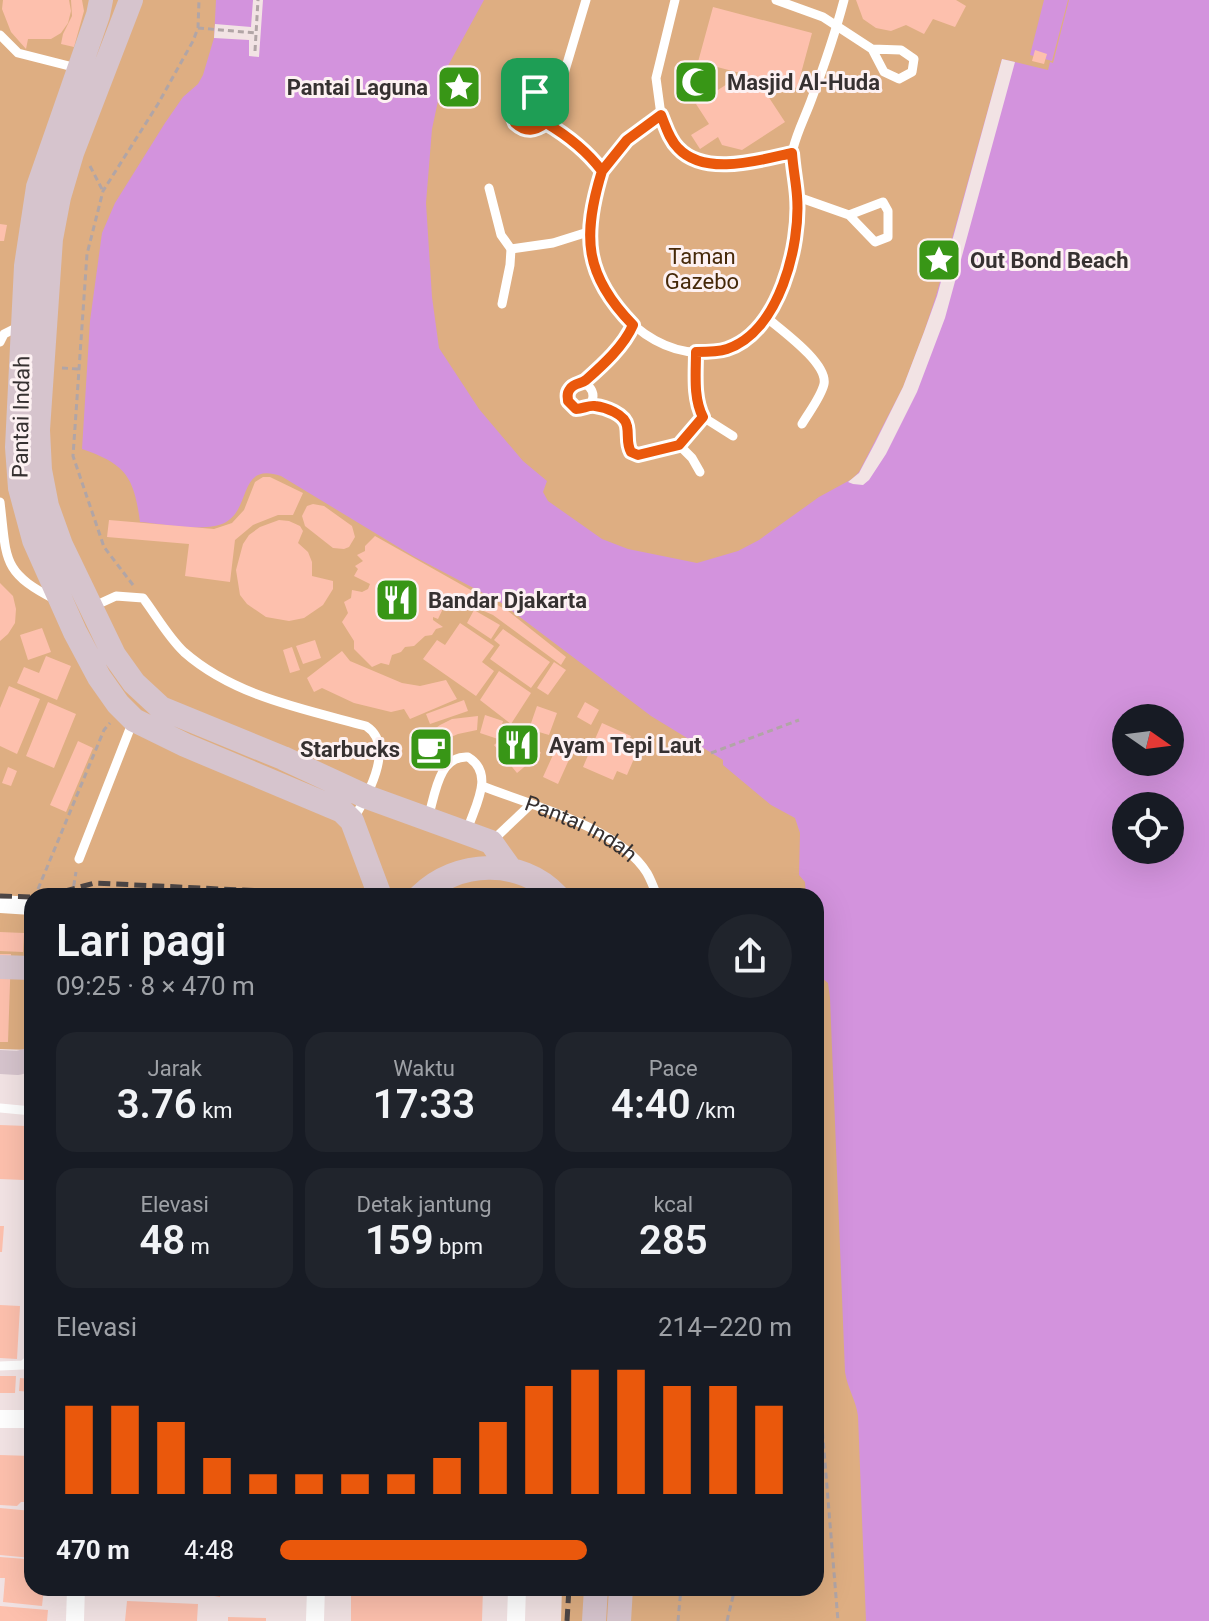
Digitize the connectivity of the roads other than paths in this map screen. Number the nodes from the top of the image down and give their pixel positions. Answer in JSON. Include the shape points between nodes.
{"nodes":[{"id":1,"x":101,"y":0,"type":"edge"},
{"id":2,"x":131,"y":0,"type":"edge"},
{"id":3,"x":586,"y":0,"type":"edge"},
{"id":4,"x":675,"y":0,"type":"edge"},
{"id":5,"x":776,"y":0,"type":"edge"},
{"id":6,"x":844,"y":0,"type":"edge"},
{"id":7,"x":837,"y":26,"type":"junction"},
{"id":8,"x":0,"y":35,"type":"edge"},
{"id":9,"x":872,"y":49,"type":"junction"},
{"id":10,"x":80,"y":69,"type":"junction"},
{"id":11,"x":545,"y":99,"type":"junction"},
{"id":12,"x":546,"y":123,"type":"junction"},
{"id":13,"x":602,"y":171,"type":"junction"},
{"id":14,"x":489,"y":188,"type":"dead end"},
{"id":15,"x":798,"y":197,"type":"junction"},
{"id":16,"x":849,"y":215,"type":"junction"},
{"id":17,"x":588,"y":232,"type":"junction"},
{"id":18,"x":511,"y":249,"type":"junction"},
{"id":19,"x":502,"y":304,"type":"dead end"},
{"id":20,"x":766,"y":317,"type":"junction"},
{"id":21,"x":24,"y":325,"type":"junction"},
{"id":22,"x":633,"y":325,"type":"junction"},
{"id":23,"x":0,"y":342,"type":"edge"},
{"id":24,"x":696,"y":352,"type":"junction"},
{"id":25,"x":583,"y":383,"type":"junction"},
{"id":26,"x":590,"y":405,"type":"junction"},
{"id":27,"x":703,"y":417,"type":"junction"},
{"id":28,"x":802,"y":424,"type":"dead end"},
{"id":29,"x":733,"y":436,"type":"dead end"},
{"id":30,"x":679,"y":445,"type":"junction"},
{"id":31,"x":700,"y":472,"type":"dead end"},
{"id":32,"x":0,"y":502,"type":"edge"},
{"id":33,"x":63,"y":604,"type":"junction"},
{"id":34,"x":91,"y":608,"type":"junction"},
{"id":35,"x":128,"y":714,"type":"junction"},
{"id":36,"x":482,"y":786,"type":"junction"},
{"id":37,"x":367,"y":797,"type":"junction"},
{"id":38,"x":530,"y":805,"type":"junction"},
{"id":39,"x":428,"y":818,"type":"junction"},
{"id":40,"x":352,"y":821,"type":"junction"},
{"id":41,"x":466,"y":832,"type":"junction"},
{"id":42,"x":491,"y":842,"type":"junction"},
{"id":43,"x":79,"y":859,"type":"road end"},
{"id":44,"x":511,"y":870,"type":"junction"},
{"id":45,"x":377,"y":888,"type":"edge"},
{"id":46,"x":428,"y":888,"type":"edge"},
{"id":47,"x":546,"y":888,"type":"edge"},
{"id":48,"x":653,"y":888,"type":"edge"},
{"id":49,"x":0,"y":904,"type":"edge"},
{"id":50,"x":24,"y":906,"type":"edge"},
{"id":51,"x":0,"y":967,"type":"edge"},
{"id":52,"x":24,"y":968,"type":"edge"},
{"id":53,"x":24,"y":1061,"type":"edge"},
{"id":54,"x":0,"y":1062,"type":"edge"},
{"id":55,"x":0,"y":1108,"type":"edge"},
{"id":56,"x":24,"y":1110,"type":"edge"},
{"id":57,"x":24,"y":1364,"type":"edge"},
{"id":58,"x":0,"y":1366,"type":"edge"},
{"id":59,"x":0,"y":1419,"type":"edge"},
{"id":60,"x":24,"y":1419,"type":"edge"},
{"id":61,"x":76,"y":1596,"type":"edge"},
{"id":62,"x":316,"y":1596,"type":"edge"},
{"id":63,"x":517,"y":1596,"type":"edge"},
{"id":64,"x":596,"y":1596,"type":"edge"},
{"id":65,"x":621,"y":1596,"type":"edge"},
{"id":66,"x":75,"y":1621,"type":"edge"},
{"id":67,"x":315,"y":1621,"type":"edge"},
{"id":68,"x":516,"y":1621,"type":"edge"},
{"id":69,"x":594,"y":1621,"type":"edge"},
{"id":70,"x":619,"y":1621,"type":"edge"}],
"edges":[{"from":1,"to":10,"type":"street","name":"Pantai Indah"},
{"from":2,"to":34,"type":"street","name":"Pantai Indah","via":[[59,197],[45,320],[40,470],[51,519]]},
{"from":3,"to":11,"type":"lane","via":[[560,87]]},
{"from":4,"to":13,"type":"lane","via":[[656,78],[661,115],[627,140]]},
{"from":5,"to":7,"type":"lane"},
{"from":6,"to":7,"type":"lane"},
{"from":7,"to":9,"type":"lane"},
{"from":7,"to":15,"type":"lane","via":[[792,153]]},
{"from":8,"to":10,"type":"lane","via":[[18,53]]},
{"from":9,"to":9,"type":"lane","via":[[884,72],[899,79],[912,72],[914,59],[901,50]]},
{"from":10,"to":21,"type":"street","name":"Pantai Indah","via":[[38,187]]},
{"from":11,"to":12,"type":"lane","via":[[550,112]]},
{"from":11,"to":12,"type":"lane","via":[[525,92],[511,107],[518,126],[537,129]]},
{"from":12,"to":13,"type":"lane","via":[[567,135]]},
{"from":13,"to":17,"type":"lane"},
{"from":14,"to":18,"type":"lane","via":[[501,235]]},
{"from":15,"to":16,"type":"lane"},
{"from":15,"to":20,"type":"lane","via":[[789,265]]},
{"from":16,"to":16,"type":"lane","via":[[875,242],[888,237],[883,202]]},
{"from":17,"to":18,"type":"lane"},
{"from":17,"to":22,"type":"lane","via":[[597,278]]},
{"from":18,"to":19,"type":"lane"},
{"from":20,"to":24,"type":"lane","via":[[751,335],[727,349]]},
{"from":20,"to":28,"type":"lane","via":[[794,339],[824,379]]},
{"from":21,"to":23,"type":"lane","via":[[4,334]]},
{"from":21,"to":33,"type":"street","name":"Pantai Indah","via":[[17,447],[20,488],[34,540]]},
{"from":22,"to":24,"type":"lane","via":[[649,338]]},
{"from":22,"to":25,"type":"lane"},
{"from":24,"to":27,"type":"lane","via":[[698,408]]},
{"from":25,"to":26,"type":"lane","via":[[593,391]]},
{"from":25,"to":26,"type":"lane","via":[[571,387],[568,401],[576,409]]},
{"from":26,"to":30,"type":"lane","via":[[624,420],[631,452]]},
{"from":27,"to":29,"type":"lane"},
{"from":27,"to":30,"type":"lane"},
{"from":30,"to":31,"type":"lane"},
{"from":32,"to":33,"type":"lane","via":[[13,571]]},
{"from":33,"to":35,"type":"street","name":"Pantai Indah","via":[[99,677]]},
{"from":34,"to":37,"type":"street","name":"Pantai Indah","via":[[114,655],[161,708]]},
{"from":34,"to":37,"type":"lane","via":[[116,596],[143,598],[181,649],[213,675],[278,702],[375,731],[380,754]]},
{"from":35,"to":40,"type":"street","name":"Pantai Indah","via":[[185,745],[342,811]]},
{"from":35,"to":43,"type":"lane"},
{"from":36,"to":38,"type":"lane","name":"Pantai Indah"},
{"from":36,"to":39,"type":"lane","via":[[483,771],[468,757],[456,758],[444,769]]},
{"from":36,"to":41,"type":"lane"},
{"from":37,"to":39,"type":"street","name":"Pantai Indah"},
{"from":37,"to":40,"type":"lane"},
{"from":38,"to":42,"type":"lane"},
{"from":38,"to":48,"type":"lane","name":"Pantai Indah","via":[[592,827],[621,846],[646,871]]},
{"from":39,"to":41,"type":"street","name":"Pantai Indah"},
{"from":40,"to":45,"type":"street"},
{"from":41,"to":42,"type":"street","name":"Pantai Indah"},
{"from":42,"to":44,"type":"street"},
{"from":44,"to":46,"type":"street","via":[[483,867],[455,873]]},
{"from":44,"to":47,"type":"street"},
{"from":49,"to":50,"type":"street"},
{"from":51,"to":52,"type":"street"},
{"from":53,"to":54,"type":"street"},
{"from":55,"to":56,"type":"lane"},
{"from":57,"to":58,"type":"lane"},
{"from":59,"to":60,"type":"street"},
{"from":61,"to":66,"type":"street"},
{"from":62,"to":67,"type":"street"},
{"from":63,"to":68,"type":"street"},
{"from":64,"to":69,"type":"street"},
{"from":65,"to":70,"type":"street"}]}
